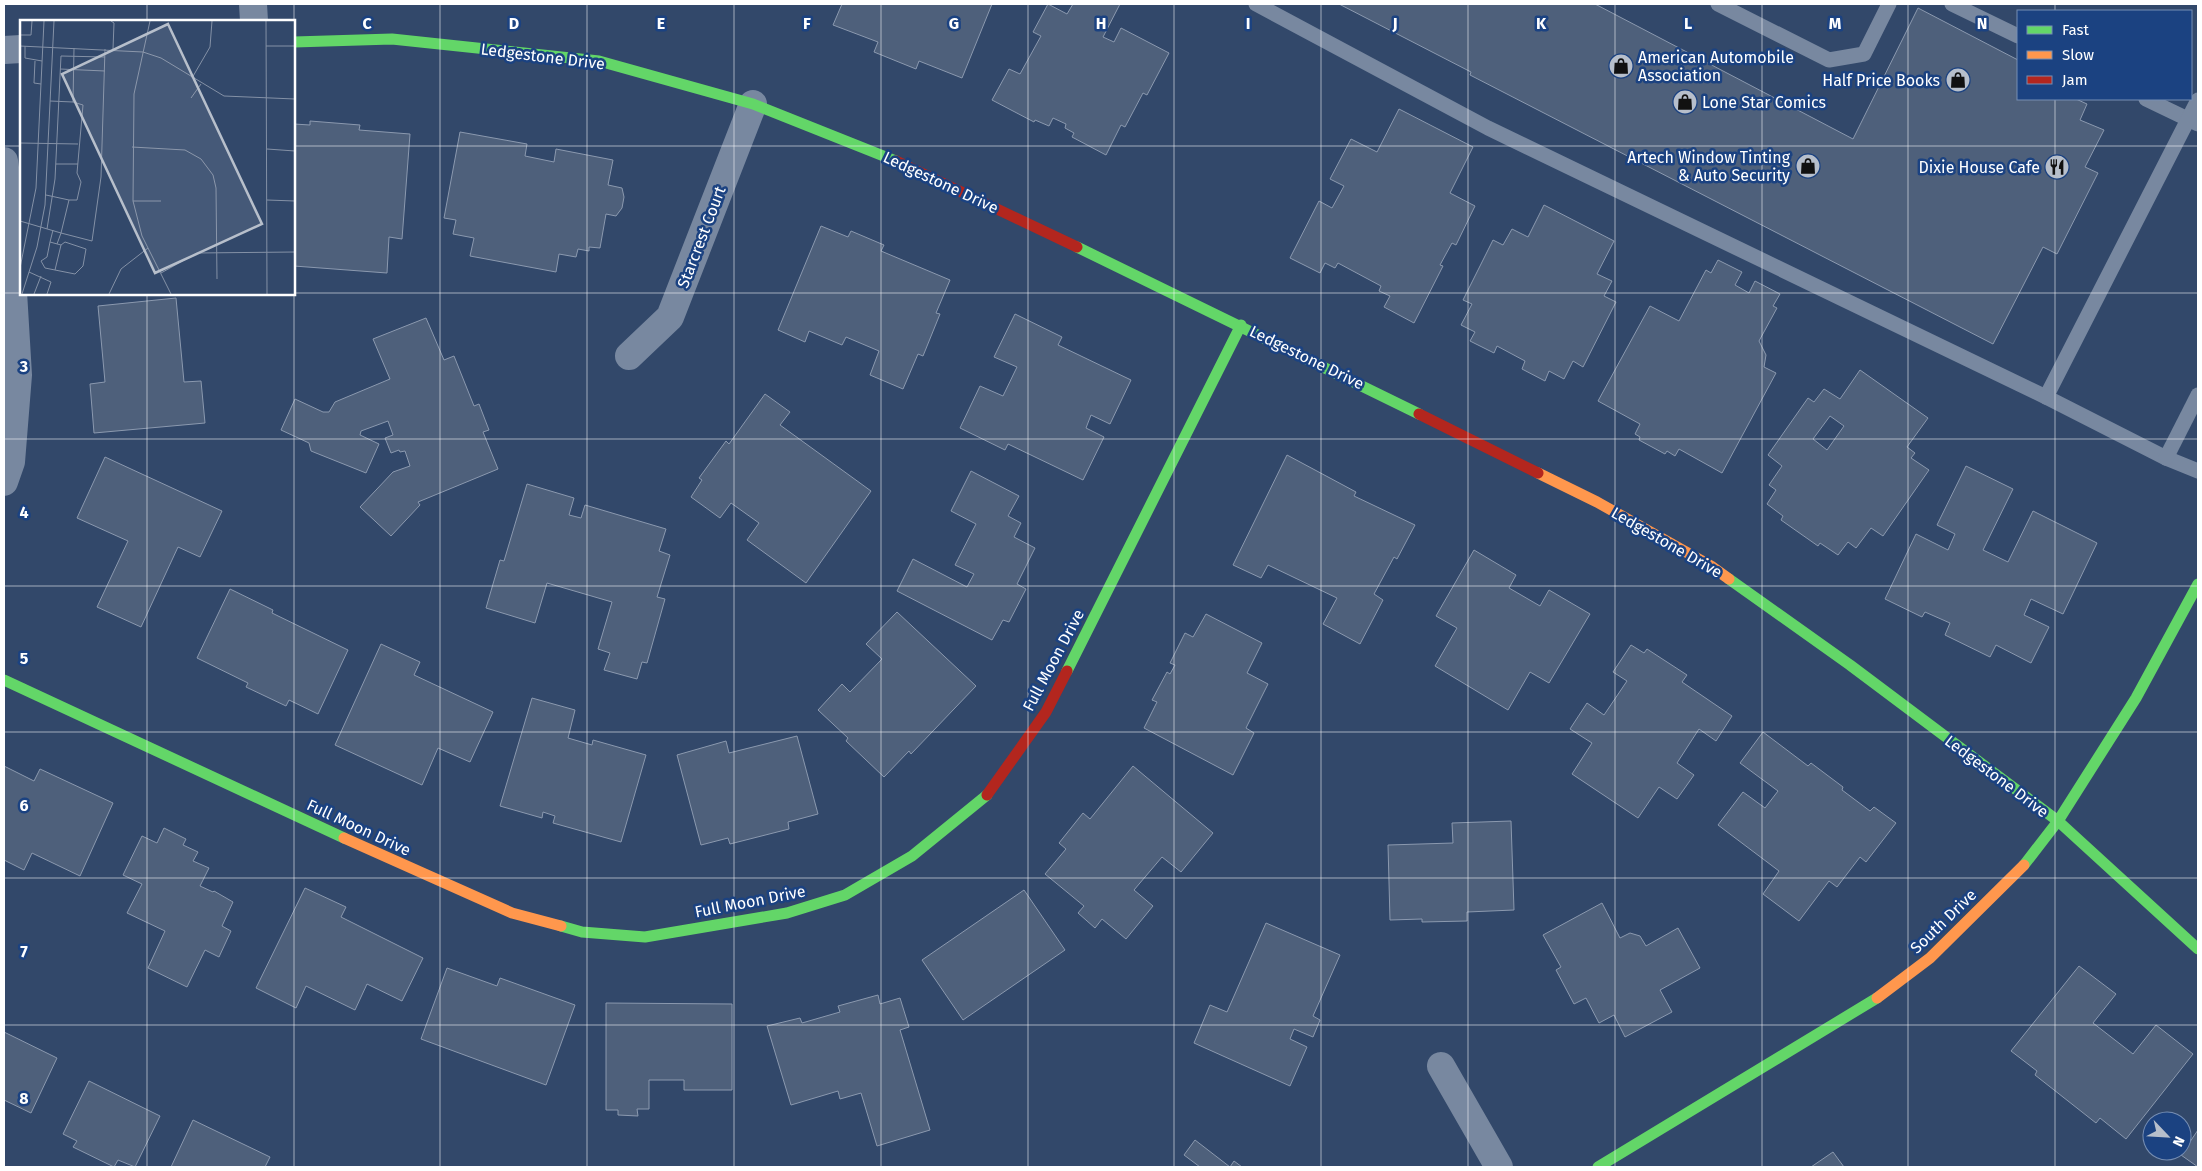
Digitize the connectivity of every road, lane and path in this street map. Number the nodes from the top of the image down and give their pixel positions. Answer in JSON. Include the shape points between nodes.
{"nodes":[{"id":1,"x":253,"y":4,"type":"edge"},
{"id":2,"x":1256,"y":4,"type":"edge"},
{"id":3,"x":1718,"y":4,"type":"edge"},
{"id":4,"x":1889,"y":4,"type":"edge"},
{"id":5,"x":1952,"y":4,"type":"edge"},
{"id":6,"x":254,"y":20,"type":"edge"},
{"id":7,"x":2017,"y":36,"type":"edge"},
{"id":8,"x":295,"y":42,"type":"edge"},
{"id":9,"x":20,"y":49,"type":"edge"},
{"id":10,"x":4,"y":50,"type":"edge"},
{"id":11,"x":2148,"y":100,"type":"edge"},
{"id":12,"x":2198,"y":100,"type":"edge"},
{"id":13,"x":753,"y":104,"type":"junction"},
{"id":14,"x":2193,"y":122,"type":"edge"},
{"id":15,"x":4,"y":161,"type":"edge"},
{"id":16,"x":1241,"y":325,"type":"junction"},
{"id":17,"x":629,"y":356,"type":"dead end"},
{"id":18,"x":2198,"y":395,"type":"edge"},
{"id":19,"x":2046,"y":397,"type":"junction"},
{"id":20,"x":2166,"y":458,"type":"junction"},
{"id":21,"x":2198,"y":471,"type":"edge"},
{"id":22,"x":4,"y":482,"type":"edge"},
{"id":23,"x":2198,"y":584,"type":"edge"},
{"id":24,"x":4,"y":680,"type":"edge"},
{"id":25,"x":2058,"y":821,"type":"junction"},
{"id":26,"x":2198,"y":949,"type":"edge"},
{"id":27,"x":1441,"y":1066,"type":"dead end"},
{"id":28,"x":1612,"y":1164,"type":"edge"},
{"id":29,"x":1499,"y":1167,"type":"edge"}],
"edges":[{"from":1,"to":6,"type":"street"},
{"from":2,"to":19,"type":"lane","via":[[1488,128]]},
{"from":3,"to":4,"type":"lane","via":[[1829,60],[1864,54]]},
{"from":5,"to":7,"type":"lane"},
{"from":8,"to":13,"type":"street","name":"Ledgestone Drive","via":[[392,38],[599,61]]},
{"from":9,"to":10,"type":"street"},
{"from":11,"to":14,"type":"lane"},
{"from":12,"to":14,"type":"lane"},
{"from":13,"to":16,"type":"street","name":"Ledgestone Drive","via":[[884,155]]},
{"from":13,"to":17,"type":"street","name":"Starcrest Court","via":[[670,317]]},
{"from":14,"to":19,"type":"lane"},
{"from":15,"to":22,"type":"street","via":[[18,375],[11,462]]},
{"from":16,"to":24,"type":"street","name":"Full Moon Drive","via":[[1046,712],[989,793],[912,856],[845,895],[787,913],[645,937],[582,932],[512,912],[426,876]]},
{"from":16,"to":25,"type":"street","name":"Ledgestone Drive","via":[[1597,502],[1711,566]]},
{"from":18,"to":20,"type":"lane"},
{"from":19,"to":20,"type":"lane"},
{"from":20,"to":21,"type":"lane"},
{"from":23,"to":25,"type":"street","name":"South Drive","via":[[2136,698]]},
{"from":25,"to":26,"type":"street","name":"Ledgestone Drive"},
{"from":25,"to":28,"type":"street","name":"South Drive","via":[[2025,864],[1930,958],[1863,1008]]},
{"from":27,"to":29,"type":"street"}]}
